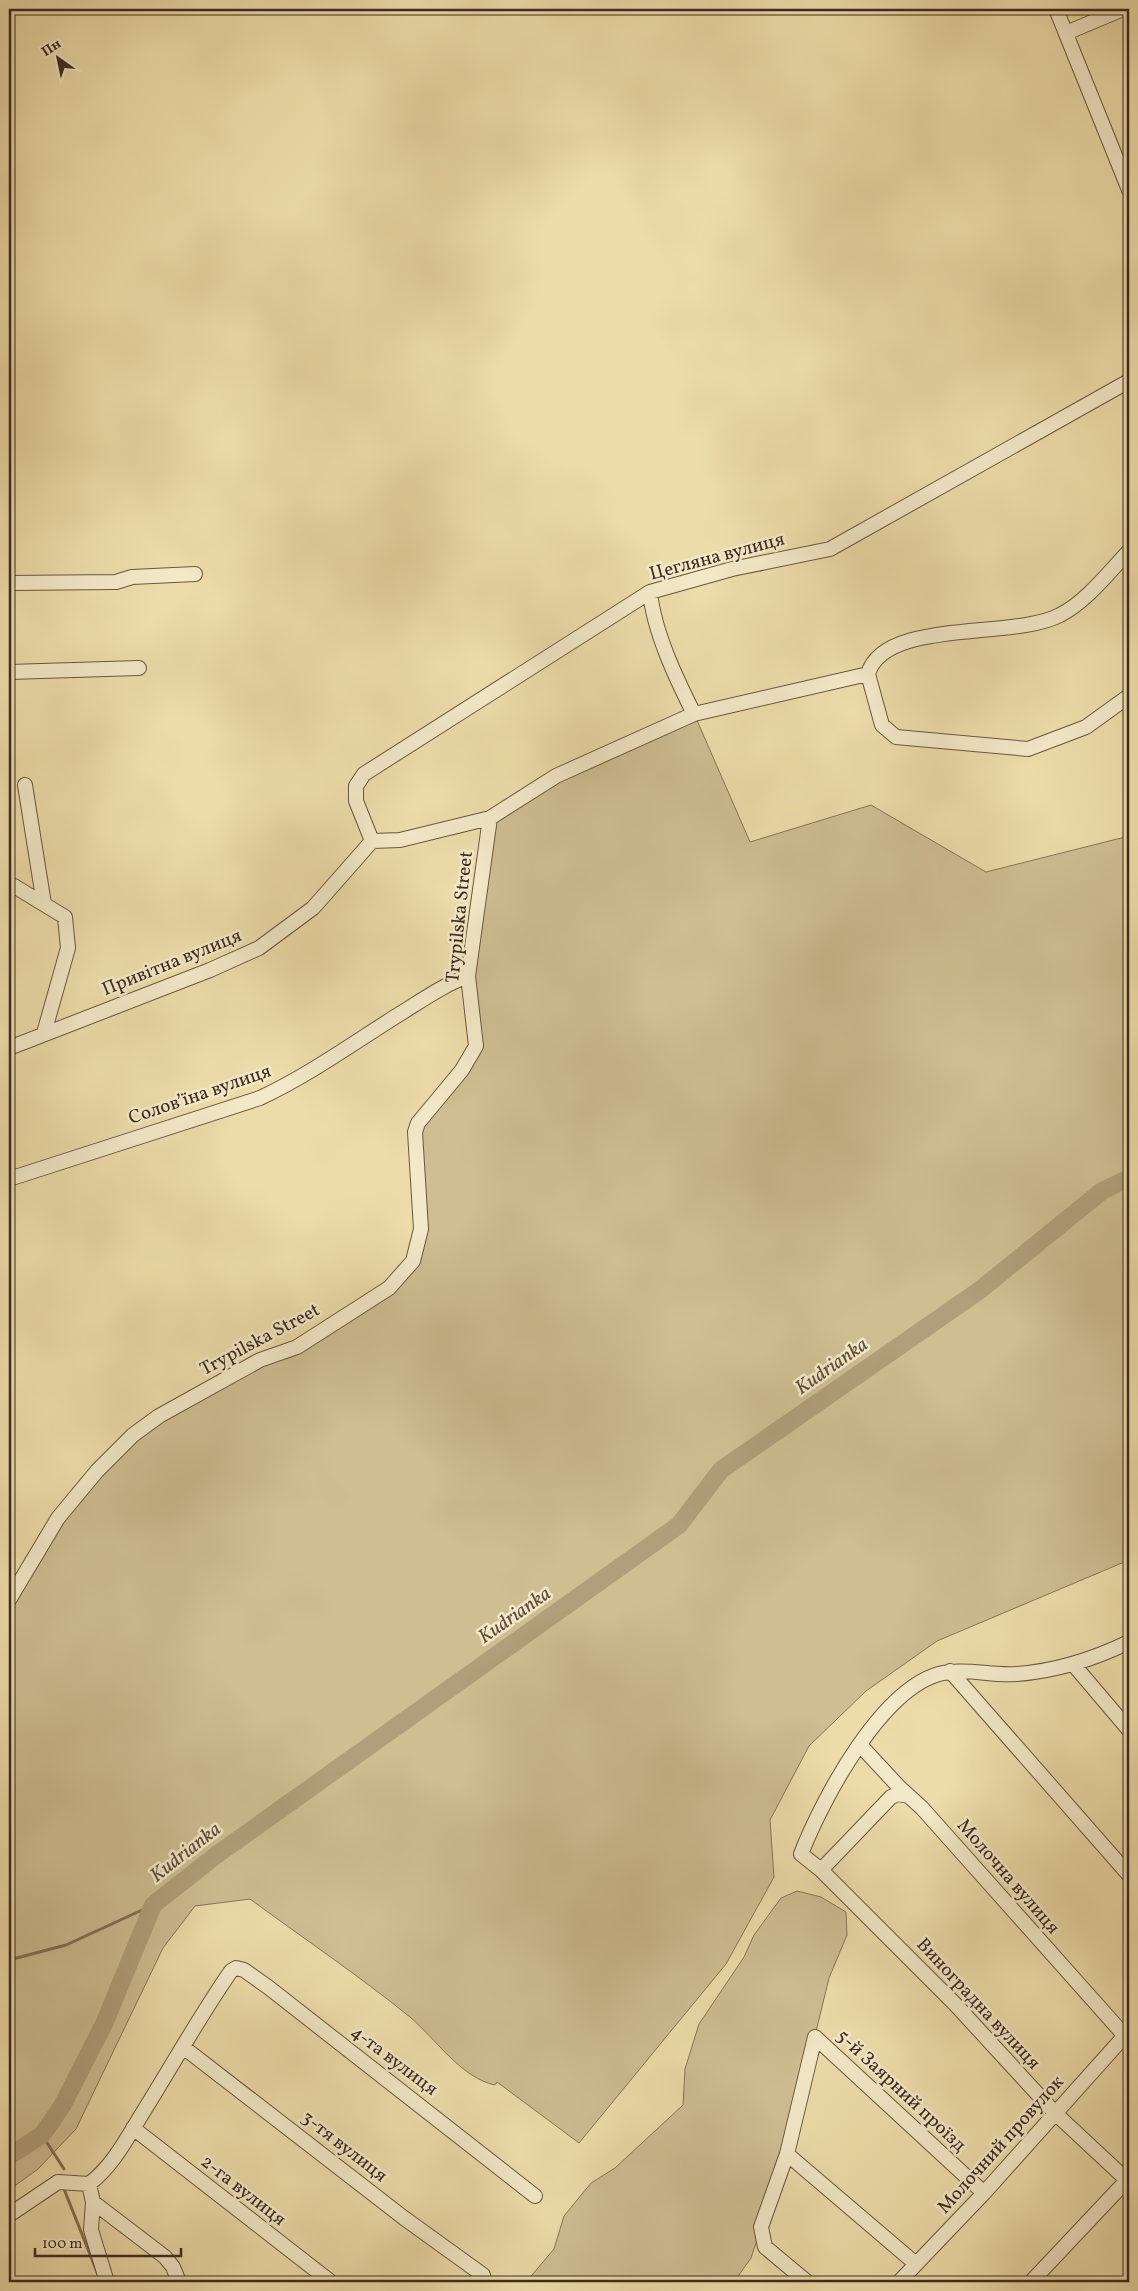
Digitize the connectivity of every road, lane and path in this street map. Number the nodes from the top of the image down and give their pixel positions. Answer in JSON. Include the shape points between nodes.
{"nodes":[{"id":1,"x":1056,"y":9,"type":"edge"},
{"id":2,"x":1123,"y":9,"type":"edge"},
{"id":3,"x":1066,"y":33,"type":"junction"},
{"id":4,"x":1126,"y":174,"type":"edge"},
{"id":5,"x":1129,"y":190,"type":"edge"},
{"id":6,"x":1129,"y":381,"type":"edge"},
{"id":7,"x":1129,"y":550,"type":"edge"},
{"id":8,"x":194,"y":574,"type":"dead end"},
{"id":9,"x":9,"y":583,"type":"edge"},
{"id":10,"x":650,"y":592,"type":"junction"},
{"id":11,"x":139,"y":668,"type":"dead end"},
{"id":12,"x":9,"y":672,"type":"edge"},
{"id":13,"x":868,"y":674,"type":"junction"},
{"id":14,"x":1129,"y":696,"type":"edge"},
{"id":15,"x":694,"y":714,"type":"junction"},
{"id":16,"x":25,"y":785,"type":"dead end"},
{"id":17,"x":490,"y":818,"type":"junction"},
{"id":18,"x":372,"y":840,"type":"junction"},
{"id":19,"x":14,"y":886,"type":"dead end"},
{"id":20,"x":44,"y":904,"type":"junction"},
{"id":21,"x":468,"y":976,"type":"junction"},
{"id":22,"x":44,"y":1033,"type":"junction"},
{"id":23,"x":9,"y":1048,"type":"edge"},
{"id":24,"x":9,"y":1179,"type":"edge"},
{"id":25,"x":9,"y":1600,"type":"edge"},
{"id":26,"x":1129,"y":1642,"type":"edge"},
{"id":27,"x":1073,"y":1664,"type":"junction"},
{"id":28,"x":950,"y":1671,"type":"junction"},
{"id":29,"x":1129,"y":1730,"type":"edge"},
{"id":30,"x":860,"y":1745,"type":"junction"},
{"id":31,"x":909,"y":1796,"type":"junction"},
{"id":32,"x":821,"y":1870,"type":"junction"},
{"id":33,"x":1129,"y":1875,"type":"edge"},
{"id":34,"x":1127,"y":2034,"type":"edge"},
{"id":35,"x":183,"y":2047,"type":"junction"},
{"id":36,"x":1055,"y":2113,"type":"junction"},
{"id":37,"x":133,"y":2128,"type":"junction"},
{"id":38,"x":787,"y":2154,"type":"junction"},
{"id":39,"x":1129,"y":2180,"type":"edge"},
{"id":40,"x":90,"y":2184,"type":"junction"},
{"id":41,"x":984,"y":2193,"type":"junction"},
{"id":42,"x":535,"y":2196,"type":"dead end"},
{"id":43,"x":93,"y":2202,"type":"junction"},
{"id":44,"x":9,"y":2214,"type":"edge"},
{"id":45,"x":916,"y":2264,"type":"junction"},
{"id":46,"x":483,"y":2275,"type":"dead end"},
{"id":47,"x":107,"y":2282,"type":"edge"},
{"id":48,"x":180,"y":2282,"type":"edge"},
{"id":49,"x":331,"y":2282,"type":"edge"},
{"id":50,"x":807,"y":2282,"type":"edge"},
{"id":51,"x":899,"y":2282,"type":"edge"},
{"id":52,"x":1031,"y":2282,"type":"edge"}],
"edges":[{"from":1,"to":3,"type":"street"},
{"from":2,"to":3,"type":"street"},
{"from":3,"to":4,"type":"street"},
{"from":4,"to":5,"type":"street"},
{"from":6,"to":10,"type":"street","name":"Цегляна вулиця","via":[[830,549],[732,569]]},
{"from":7,"to":13,"type":"street","via":[[1082,599],[1059,616],[1007,628],[915,637],[885,652],[871,664]]},
{"from":8,"to":9,"type":"street","via":[[132,577],[116,582]]},
{"from":10,"to":15,"type":"street","via":[[652,612]]},
{"from":10,"to":18,"type":"street","name":"Цегляна вулиця","via":[[364,774],[356,786],[356,800]]},
{"from":11,"to":12,"type":"street"},
{"from":13,"to":14,"type":"street","via":[[882,725],[896,737],[1028,749],[1086,727]]},
{"from":13,"to":15,"type":"street"},
{"from":15,"to":17,"type":"street","via":[[556,776]]},
{"from":16,"to":20,"type":"street"},
{"from":17,"to":18,"type":"street","via":[[400,840]]},
{"from":17,"to":21,"type":"street","name":"Trypilska Street"},
{"from":18,"to":22,"type":"street","name":"Привітна вулиця","via":[[313,908],[258,948],[210,970]]},
{"from":19,"to":20,"type":"street"},
{"from":20,"to":22,"type":"street","via":[[65,918],[68,948]]},
{"from":21,"to":24,"type":"street","name":"Соловʼїна вулиця","via":[[428,997],[299,1080],[260,1098]]},
{"from":21,"to":25,"type":"street","name":"Trypilska Street","via":[[476,1046],[462,1070],[418,1123],[415,1132],[422,1229],[413,1262],[390,1288],[297,1347],[260,1360],[159,1416],[133,1436],[58,1518]]},
{"from":22,"to":23,"type":"street","name":"Привітна вулиця"},
{"from":26,"to":27,"type":"street"},
{"from":27,"to":28,"type":"street","via":[[1016,1674]]},
{"from":27,"to":29,"type":"street"},
{"from":28,"to":30,"type":"street","via":[[934,1675],[907,1692]]},
{"from":28,"to":33,"type":"street"},
{"from":30,"to":31,"type":"street","name":"Молочна вулиця"},
{"from":30,"to":32,"type":"street","name":"Виноградна вулиця","via":[[838,1775],[801,1854]]},
{"from":31,"to":32,"type":"street","via":[[898,1794],[891,1797]]},
{"from":31,"to":34,"type":"street","name":"Молочна вулиця"},
{"from":32,"to":36,"type":"street","name":"Виноградна вулиця","via":[[948,1998]]},
{"from":34,"to":36,"type":"street","name":"Молочний провулок"},
{"from":35,"to":37,"type":"street"},
{"from":35,"to":42,"type":"street","name":"4-та вулиця","via":[[228,1975],[238,1968]]},
{"from":35,"to":46,"type":"street","name":"3-тя вулиця"},
{"from":36,"to":39,"type":"street","name":"Виноградна вулиця"},
{"from":36,"to":41,"type":"street","name":"Молочний провулок"},
{"from":37,"to":40,"type":"street","via":[[104,2171]]},
{"from":37,"to":49,"type":"street","name":"2-га вулиця"},
{"from":38,"to":41,"type":"street","name":"5-й Заярний проїзд","via":[[815,2037]]},
{"from":38,"to":45,"type":"street"},
{"from":38,"to":50,"type":"street","via":[[761,2227],[765,2247]]},
{"from":39,"to":52,"type":"street"},
{"from":40,"to":43,"type":"street"},
{"from":40,"to":44,"type":"street","via":[[58,2182]]},
{"from":41,"to":45,"type":"street","name":"Молочний провулок"},
{"from":43,"to":47,"type":"street","via":[[91,2230]]},
{"from":43,"to":48,"type":"street","via":[[165,2257]]},
{"from":45,"to":51,"type":"street","name":"Молочний провулок"}]}
